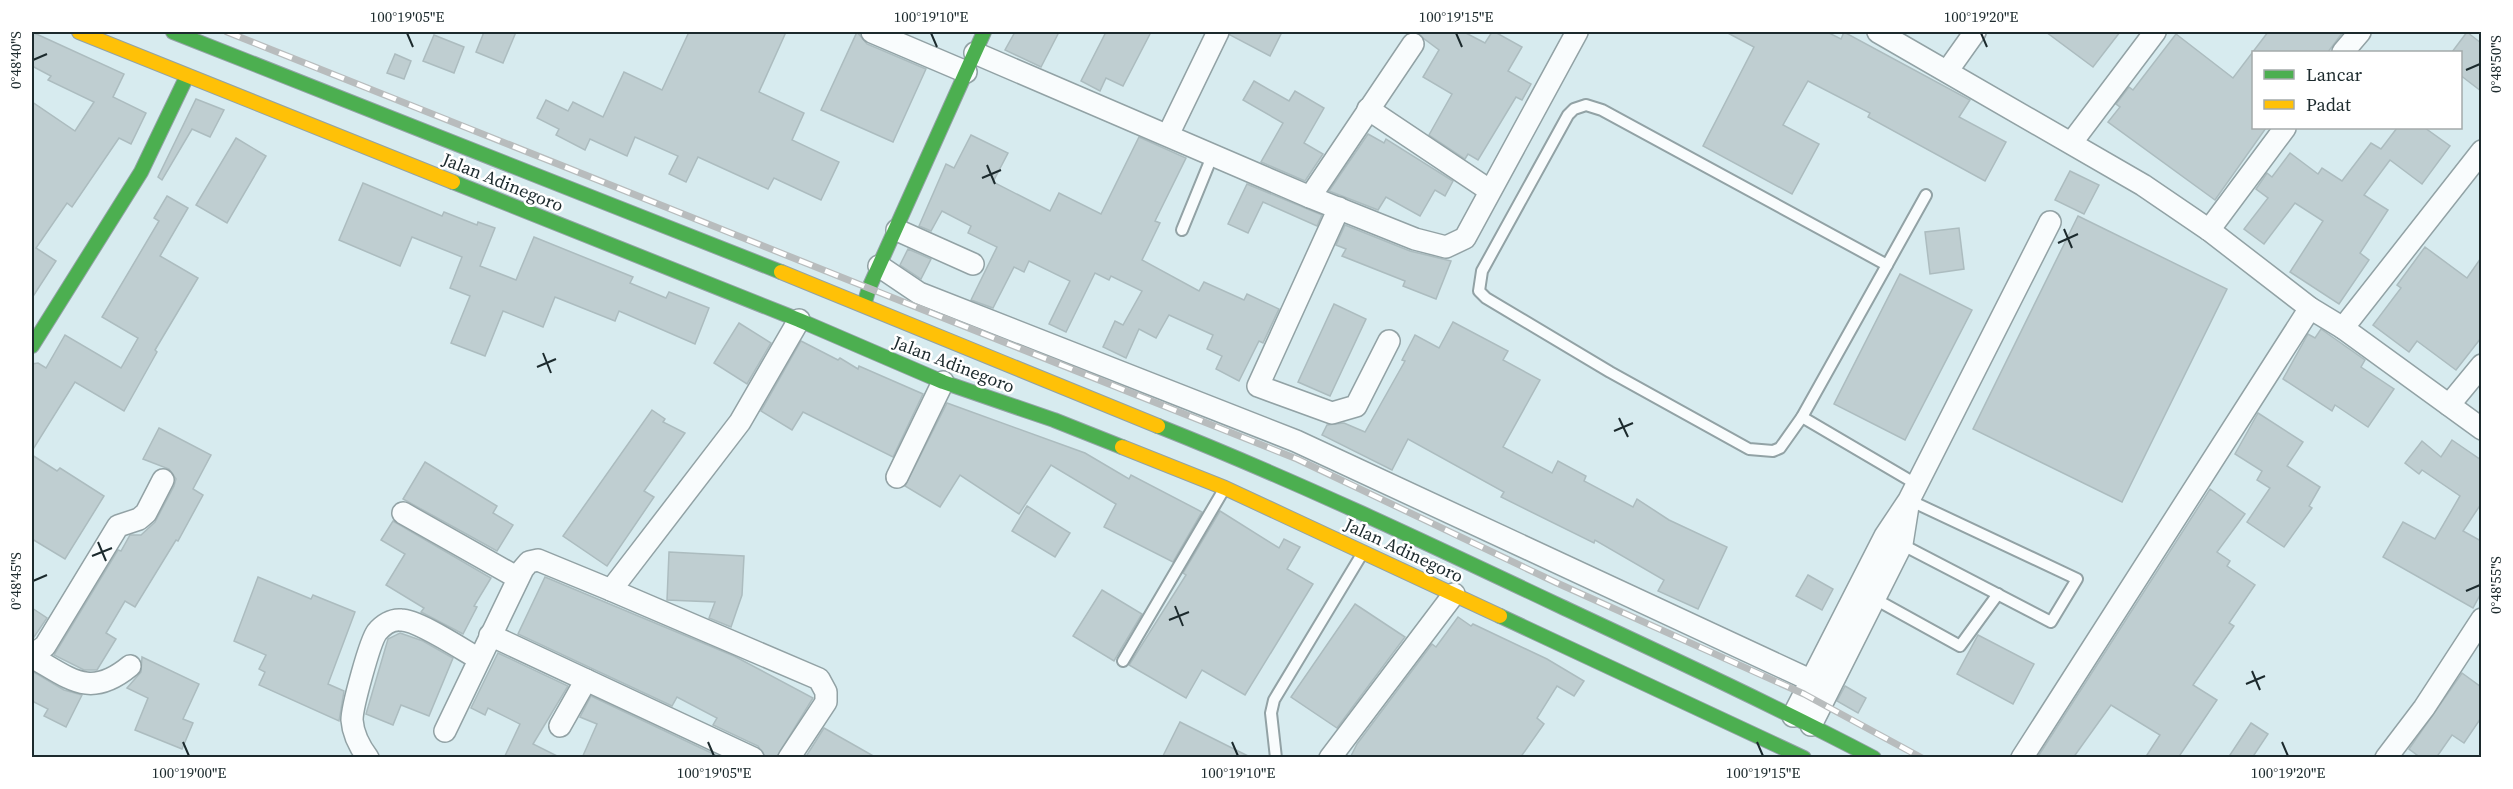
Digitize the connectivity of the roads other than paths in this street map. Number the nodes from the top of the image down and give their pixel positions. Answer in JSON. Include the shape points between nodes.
{"nodes":[{"id":1,"x":79,"y":32,"type":"edge"},
{"id":2,"x":172,"y":32,"type":"edge"},
{"id":3,"x":872,"y":32,"type":"edge"},
{"id":4,"x":984,"y":32,"type":"edge"},
{"id":5,"x":1218,"y":32,"type":"edge"},
{"id":6,"x":1576,"y":32,"type":"edge"},
{"id":7,"x":1878,"y":32,"type":"edge"},
{"id":8,"x":1975,"y":32,"type":"edge"},
{"id":9,"x":2154,"y":32,"type":"edge"},
{"id":10,"x":2360,"y":32,"type":"edge"},
{"id":11,"x":1413,"y":44,"type":"dead end"},
{"id":12,"x":2344,"y":51,"type":"edge"},
{"id":13,"x":971,"y":63,"type":"junction"},
{"id":14,"x":1948,"y":70,"type":"junction"},
{"id":15,"x":187,"y":76,"type":"junction"},
{"id":16,"x":1368,"y":109,"type":"junction"},
{"id":17,"x":2284,"y":129,"type":"edge"},
{"id":18,"x":1168,"y":135,"type":"junction"},
{"id":19,"x":2073,"y":142,"type":"junction"},
{"id":20,"x":2481,"y":151,"type":"edge"},
{"id":21,"x":1213,"y":154,"type":"junction"},
{"id":22,"x":1489,"y":190,"type":"junction"},
{"id":23,"x":1926,"y":195,"type":"dead end"},
{"id":24,"x":1310,"y":197,"type":"junction"},
{"id":25,"x":1339,"y":208,"type":"junction"},
{"id":26,"x":2050,"y":222,"type":"dead end"},
{"id":27,"x":897,"y":230,"type":"junction"},
{"id":28,"x":1182,"y":230,"type":"dead end"},
{"id":29,"x":2209,"y":230,"type":"junction"},
{"id":30,"x":973,"y":264,"type":"dead end"},
{"id":31,"x":1887,"y":265,"type":"junction"},
{"id":32,"x":879,"y":266,"type":"junction"},
{"id":33,"x":864,"y":305,"type":"junction"},
{"id":34,"x":2310,"y":308,"type":"junction"},
{"id":35,"x":799,"y":320,"type":"junction"},
{"id":36,"x":2343,"y":328,"type":"junction"},
{"id":37,"x":1389,"y":341,"type":"dead end"},
{"id":38,"x":32,"y":346,"type":"edge"},
{"id":39,"x":2481,"y":365,"type":"edge"},
{"id":40,"x":943,"y":382,"type":"junction"},
{"id":41,"x":2449,"y":405,"type":"junction"},
{"id":42,"x":1802,"y":417,"type":"junction"},
{"id":43,"x":2481,"y":429,"type":"edge"},
{"id":44,"x":897,"y":477,"type":"dead end"},
{"id":45,"x":163,"y":480,"type":"dead end"},
{"id":46,"x":1225,"y":488,"type":"junction"},
{"id":47,"x":1912,"y":492,"type":"junction"},
{"id":48,"x":403,"y":513,"type":"dead end"},
{"id":49,"x":1894,"y":540,"type":"junction"},
{"id":50,"x":1364,"y":551,"type":"junction"},
{"id":51,"x":518,"y":578,"type":"junction"},
{"id":52,"x":611,"y":590,"type":"junction"},
{"id":53,"x":1454,"y":594,"type":"junction"},
{"id":54,"x":1998,"y":594,"type":"junction"},
{"id":55,"x":1875,"y":599,"type":"junction"},
{"id":56,"x":2481,"y":619,"type":"edge"},
{"id":57,"x":490,"y":635,"type":"junction"},
{"id":58,"x":1839,"y":647,"type":"junction"},
{"id":59,"x":32,"y":656,"type":"edge"},
{"id":60,"x":479,"y":659,"type":"junction"},
{"id":61,"x":1123,"y":661,"type":"dead end"},
{"id":62,"x":130,"y":666,"type":"dead end"},
{"id":63,"x":586,"y":680,"type":"junction"},
{"id":64,"x":1810,"y":680,"type":"junction"},
{"id":65,"x":1802,"y":721,"type":"junction"},
{"id":66,"x":560,"y":726,"type":"dead end"},
{"id":67,"x":445,"y":731,"type":"dead end"},
{"id":68,"x":1799,"y":756,"type":"edge"},
{"id":69,"x":368,"y":758,"type":"edge"},
{"id":70,"x":753,"y":758,"type":"edge"},
{"id":71,"x":789,"y":758,"type":"edge"},
{"id":72,"x":1276,"y":758,"type":"edge"},
{"id":73,"x":1330,"y":758,"type":"edge"},
{"id":74,"x":1874,"y":758,"type":"edge"},
{"id":75,"x":2022,"y":758,"type":"edge"},
{"id":76,"x":2386,"y":758,"type":"edge"}],
"edges":[{"from":1,"to":15,"type":"main road","name":"Jalan Adinegoro"},
{"from":2,"to":33,"type":"main road"},
{"from":3,"to":13,"type":"street"},
{"from":4,"to":13,"type":"main road"},
{"from":5,"to":18,"type":"street"},
{"from":6,"to":22,"type":"street"},
{"from":7,"to":14,"type":"street"},
{"from":8,"to":14,"type":"street"},
{"from":9,"to":19,"type":"street"},
{"from":10,"to":12,"type":"street"},
{"from":11,"to":16,"type":"street"},
{"from":13,"to":18,"type":"street"},
{"from":13,"to":27,"type":"main road"},
{"from":14,"to":19,"type":"street"},
{"from":15,"to":35,"type":"main road","name":"Jalan Adinegoro"},
{"from":15,"to":38,"type":"main road","via":[[141,172]]},
{"from":16,"to":22,"type":"street"},
{"from":16,"to":24,"type":"street"},
{"from":17,"to":29,"type":"street"},
{"from":18,"to":21,"type":"street"},
{"from":19,"to":29,"type":"street"},
{"from":20,"to":36,"type":"street"},
{"from":21,"to":24,"type":"street"},
{"from":21,"to":28,"type":"lane"},
{"from":22,"to":25,"type":"street","via":[[1465,238],[1446,247],[1415,239]]},
{"from":23,"to":31,"type":"lane"},
{"from":24,"to":25,"type":"street"},
{"from":25,"to":37,"type":"street","via":[[1258,386],[1332,413],[1341,412],[1356,406]]},
{"from":26,"to":47,"type":"street"},
{"from":27,"to":30,"type":"street"},
{"from":27,"to":32,"type":"main road"},
{"from":29,"to":34,"type":"street"},
{"from":31,"to":42,"type":"lane"},
{"from":31,"to":42,"type":"lane","via":[[1602,110],[1586,105],[1568,115],[1482,271],[1479,291],[1486,298],[1749,449],[1780,448]]},
{"from":32,"to":33,"type":"main road"},
{"from":32,"to":64,"type":"street","via":[[919,293],[1296,441]]},
{"from":33,"to":65,"type":"main road","via":[[1218,450],[1472,564]]},
{"from":34,"to":36,"type":"street"},
{"from":34,"to":75,"type":"street"},
{"from":35,"to":40,"type":"main road","name":"Jalan Adinegoro"},
{"from":35,"to":52,"type":"street","via":[[740,422]]},
{"from":36,"to":41,"type":"street"},
{"from":39,"to":41,"type":"street"},
{"from":40,"to":44,"type":"street"},
{"from":40,"to":46,"type":"main road","name":"Jalan Adinegoro","via":[[1054,420]]},
{"from":41,"to":43,"type":"street"},
{"from":42,"to":47,"type":"lane"},
{"from":45,"to":59,"type":"street","via":[[146,513],[118,526],[45,646]]},
{"from":46,"to":50,"type":"main road","name":"Jalan Adinegoro"},
{"from":46,"to":61,"type":"lane"},
{"from":47,"to":49,"type":"street"},
{"from":47,"to":54,"type":"lane","via":[[2077,579],[2051,622]]},
{"from":48,"to":51,"type":"street"},
{"from":49,"to":54,"type":"lane"},
{"from":49,"to":55,"type":"street"},
{"from":49,"to":58,"type":"street"},
{"from":50,"to":53,"type":"main road","name":"Jalan Adinegoro"},
{"from":50,"to":72,"type":"lane","via":[[1274,700],[1271,713]]},
{"from":51,"to":52,"type":"street","via":[[530,562],[538,560]]},
{"from":51,"to":57,"type":"street"},
{"from":52,"to":71,"type":"street","via":[[819,678],[826,702]]},
{"from":53,"to":68,"type":"main road","name":"Jalan Adinegoro"},
{"from":53,"to":73,"type":"street"},
{"from":54,"to":55,"type":"lane","via":[[1960,646]]},
{"from":55,"to":58,"type":"street"},
{"from":56,"to":76,"type":"street","via":[[2424,708]]},
{"from":57,"to":60,"type":"street"},
{"from":57,"to":63,"type":"street"},
{"from":58,"to":64,"type":"street"},
{"from":58,"to":65,"type":"street"},
{"from":59,"to":62,"type":"street","via":[[86,685],[113,680]]},
{"from":60,"to":67,"type":"street"},
{"from":60,"to":69,"type":"street","via":[[414,623],[388,622],[376,633],[355,698],[352,719],[357,740]]},
{"from":63,"to":66,"type":"street"},
{"from":63,"to":70,"type":"street"},
{"from":64,"to":65,"type":"street"},
{"from":65,"to":74,"type":"main road"}]}
